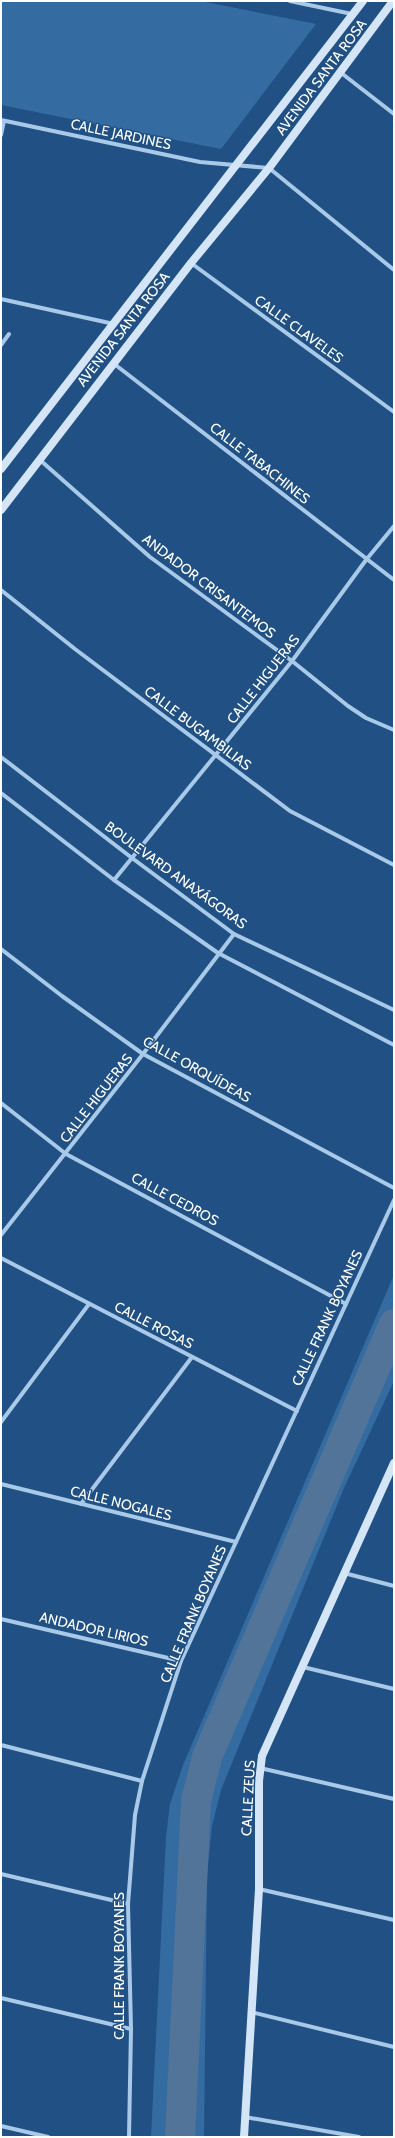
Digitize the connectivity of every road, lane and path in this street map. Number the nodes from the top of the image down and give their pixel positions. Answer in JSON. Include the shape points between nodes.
{"nodes":[{"id":1,"x":290,"y":1,"type":"edge"},
{"id":2,"x":363,"y":1,"type":"edge"},
{"id":3,"x":393,"y":1,"type":"edge"},
{"id":4,"x":353,"y":14,"type":"junction"},
{"id":5,"x":340,"y":71,"type":"junction"},
{"id":6,"x":394,"y":114,"type":"edge"},
{"id":7,"x":2,"y":121,"type":"edge"},
{"id":8,"x":1,"y":135,"type":"edge"},
{"id":9,"x":237,"y":165,"type":"junction"},
{"id":10,"x":269,"y":168,"type":"junction"},
{"id":11,"x":191,"y":263,"type":"junction"},
{"id":12,"x":394,"y":270,"type":"edge"},
{"id":13,"x":1,"y":299,"type":"edge"},
{"id":14,"x":114,"y":324,"type":"junction"},
{"id":15,"x":9,"y":334,"type":"dead end"},
{"id":16,"x":1,"y":345,"type":"edge"},
{"id":17,"x":112,"y":363,"type":"junction"},
{"id":18,"x":394,"y":412,"type":"edge"},
{"id":19,"x":40,"y":460,"type":"junction"},
{"id":20,"x":1,"y":469,"type":"edge"},
{"id":21,"x":1,"y":510,"type":"edge"},
{"id":22,"x":394,"y":526,"type":"edge"},
{"id":23,"x":366,"y":560,"type":"junction"},
{"id":24,"x":394,"y":580,"type":"edge"},
{"id":25,"x":1,"y":590,"type":"edge"},
{"id":26,"x":292,"y":661,"type":"junction"},
{"id":27,"x":394,"y":730,"type":"edge"},
{"id":28,"x":217,"y":756,"type":"junction"},
{"id":29,"x":1,"y":757,"type":"edge"},
{"id":30,"x":1,"y":793,"type":"edge"},
{"id":31,"x":132,"y":858,"type":"junction"},
{"id":32,"x":394,"y":865,"type":"edge"},
{"id":33,"x":114,"y":880,"type":"junction"},
{"id":34,"x":234,"y":934,"type":"junction"},
{"id":35,"x":1,"y":950,"type":"edge"},
{"id":36,"x":218,"y":953,"type":"junction"},
{"id":37,"x":394,"y":1010,"type":"edge"},
{"id":38,"x":394,"y":1045,"type":"edge"},
{"id":39,"x":143,"y":1054,"type":"junction"},
{"id":40,"x":1,"y":1103,"type":"edge"},
{"id":41,"x":66,"y":1154,"type":"junction"},
{"id":42,"x":394,"y":1188,"type":"edge"},
{"id":43,"x":394,"y":1200,"type":"edge"},
{"id":44,"x":1,"y":1235,"type":"edge"},
{"id":45,"x":1,"y":1258,"type":"edge"},
{"id":46,"x":89,"y":1304,"type":"junction"},
{"id":47,"x":346,"y":1304,"type":"junction"},
{"id":48,"x":192,"y":1357,"type":"junction"},
{"id":49,"x":297,"y":1411,"type":"junction"},
{"id":50,"x":1,"y":1422,"type":"edge"},
{"id":51,"x":394,"y":1463,"type":"edge"},
{"id":52,"x":391,"y":1477,"type":"edge"},
{"id":53,"x":1,"y":1484,"type":"edge"},
{"id":54,"x":81,"y":1504,"type":"junction"},
{"id":55,"x":236,"y":1542,"type":"junction"},
{"id":56,"x":344,"y":1573,"type":"junction"},
{"id":57,"x":394,"y":1586,"type":"edge"},
{"id":58,"x":1,"y":1619,"type":"edge"},
{"id":59,"x":181,"y":1661,"type":"junction"},
{"id":60,"x":303,"y":1667,"type":"junction"},
{"id":61,"x":394,"y":1689,"type":"edge"},
{"id":62,"x":1,"y":1745,"type":"edge"},
{"id":63,"x":260,"y":1768,"type":"junction"},
{"id":64,"x":142,"y":1781,"type":"junction"},
{"id":65,"x":394,"y":1799,"type":"edge"},
{"id":66,"x":1,"y":1874,"type":"edge"},
{"id":67,"x":258,"y":1889,"type":"junction"},
{"id":68,"x":128,"y":1904,"type":"junction"},
{"id":69,"x":394,"y":1920,"type":"edge"},
{"id":70,"x":1,"y":1998,"type":"edge"},
{"id":71,"x":250,"y":2012,"type":"junction"},
{"id":72,"x":131,"y":2029,"type":"junction"},
{"id":73,"x":394,"y":2047,"type":"edge"},
{"id":74,"x":245,"y":2117,"type":"junction"},
{"id":75,"x":1,"y":2126,"type":"edge"},
{"id":76,"x":48,"y":2137,"type":"edge"},
{"id":77,"x":129,"y":2137,"type":"edge"},
{"id":78,"x":244,"y":2137,"type":"edge"},
{"id":79,"x":359,"y":2137,"type":"edge"}],
"edges":[{"from":1,"to":4,"type":"street"},
{"from":2,"to":4,"type":"main road","name":"AVENIDA SANTA ROSA"},
{"from":3,"to":5,"type":"main road","name":"AVENIDA SANTA ROSA"},
{"from":4,"to":9,"type":"main road","name":"AVENIDA SANTA ROSA"},
{"from":5,"to":6,"type":"street"},
{"from":5,"to":10,"type":"main road","name":"AVENIDA SANTA ROSA"},
{"from":7,"to":8,"type":"street"},
{"from":7,"to":9,"type":"street","name":"CALLE JARDINES","via":[[200,162]]},
{"from":9,"to":10,"type":"street"},
{"from":9,"to":14,"type":"main road","name":"AVENIDA SANTA ROSA"},
{"from":10,"to":11,"type":"main road","name":"AVENIDA SANTA ROSA"},
{"from":10,"to":12,"type":"street"},
{"from":11,"to":17,"type":"main road","name":"AVENIDA SANTA ROSA"},
{"from":11,"to":18,"type":"street","name":"CALLE CLAVELES"},
{"from":13,"to":14,"type":"street"},
{"from":14,"to":20,"type":"main road","name":"AVENIDA SANTA ROSA"},
{"from":15,"to":16,"type":"street"},
{"from":17,"to":19,"type":"main road","name":"AVENIDA SANTA ROSA"},
{"from":17,"to":23,"type":"street","name":"CALLE TABACHINES"},
{"from":19,"to":21,"type":"main road","name":"AVENIDA SANTA ROSA"},
{"from":19,"to":26,"type":"street","name":"ANDADOR CRISANTEMOS","via":[[150,557]]},
{"from":22,"to":23,"type":"street","name":"CALLE HIGUERAS"},
{"from":23,"to":24,"type":"street","name":"CALLE TABACHINES"},
{"from":23,"to":26,"type":"street","name":"CALLE HIGUERAS"},
{"from":25,"to":28,"type":"street","name":"CALLE BUGAMBILIAS"},
{"from":26,"to":27,"type":"street","name":"ANDADOR CRISANTEMOS","via":[[348,706],[366,718]]},
{"from":26,"to":28,"type":"street","name":"CALLE HIGUERAS"},
{"from":28,"to":31,"type":"street","name":"CALLE HIGUERAS"},
{"from":28,"to":32,"type":"street","name":"CALLE BUGAMBILIAS","via":[[290,811]]},
{"from":29,"to":31,"type":"street","name":"BOULEVARD ANAXÁGORAS"},
{"from":30,"to":33,"type":"street"},
{"from":31,"to":33,"type":"street","name":"CALLE HIGUERAS"},
{"from":31,"to":34,"type":"street","name":"BOULEVARD ANAXÁGORAS"},
{"from":33,"to":36,"type":"street"},
{"from":34,"to":36,"type":"street","name":"CALLE HIGUERAS"},
{"from":34,"to":37,"type":"street","name":"BOULEVARD ANAXÁGORAS"},
{"from":35,"to":39,"type":"street","name":"CALLE ORQUÍDEAS"},
{"from":36,"to":38,"type":"street"},
{"from":36,"to":39,"type":"street","name":"CALLE HIGUERAS"},
{"from":39,"to":41,"type":"street","name":"CALLE HIGUERAS"},
{"from":39,"to":42,"type":"street","name":"CALLE ORQUÍDEAS"},
{"from":40,"to":41,"type":"street","name":"CALLE CEDROS"},
{"from":41,"to":44,"type":"street","name":"CALLE HIGUERAS"},
{"from":41,"to":47,"type":"street","name":"CALLE CEDROS"},
{"from":43,"to":47,"type":"street","name":"CALLE FRANK BOYANES"},
{"from":45,"to":46,"type":"street","name":"CALLE ROSAS"},
{"from":46,"to":48,"type":"street","name":"CALLE ROSAS"},
{"from":46,"to":50,"type":"street"},
{"from":47,"to":49,"type":"street","name":"CALLE FRANK BOYANES"},
{"from":48,"to":49,"type":"street","name":"CALLE ROSAS"},
{"from":48,"to":54,"type":"street"},
{"from":49,"to":55,"type":"street","name":"CALLE FRANK BOYANES"},
{"from":51,"to":52,"type":"main road","name":"CALLE ZEUS"},
{"from":52,"to":56,"type":"main road","name":"CALLE ZEUS"},
{"from":53,"to":54,"type":"street","name":"CALLE NOGALES"},
{"from":54,"to":55,"type":"street","name":"CALLE NOGALES"},
{"from":55,"to":59,"type":"street","name":"CALLE FRANK BOYANES"},
{"from":56,"to":57,"type":"street"},
{"from":56,"to":60,"type":"main road","name":"CALLE ZEUS"},
{"from":58,"to":59,"type":"street","name":"ANDADOR LIRIOS"},
{"from":59,"to":64,"type":"street","name":"CALLE FRANK BOYANES"},
{"from":60,"to":61,"type":"street"},
{"from":60,"to":63,"type":"main road","name":"CALLE ZEUS","via":[[270,1735]]},
{"from":62,"to":64,"type":"street"},
{"from":63,"to":65,"type":"street"},
{"from":63,"to":67,"type":"main road","name":"CALLE ZEUS"},
{"from":64,"to":68,"type":"street","name":"CALLE FRANK BOYANES","via":[[135,1815]]},
{"from":66,"to":68,"type":"street"},
{"from":67,"to":69,"type":"street"},
{"from":67,"to":71,"type":"main road","name":"CALLE ZEUS"},
{"from":68,"to":72,"type":"street","name":"CALLE FRANK BOYANES"},
{"from":70,"to":72,"type":"street"},
{"from":71,"to":73,"type":"street"},
{"from":71,"to":74,"type":"main road","name":"CALLE ZEUS"},
{"from":72,"to":77,"type":"street","name":"CALLE FRANK BOYANES"},
{"from":74,"to":78,"type":"main road","name":"CALLE ZEUS"},
{"from":74,"to":79,"type":"street"},
{"from":75,"to":76,"type":"street"}]}
